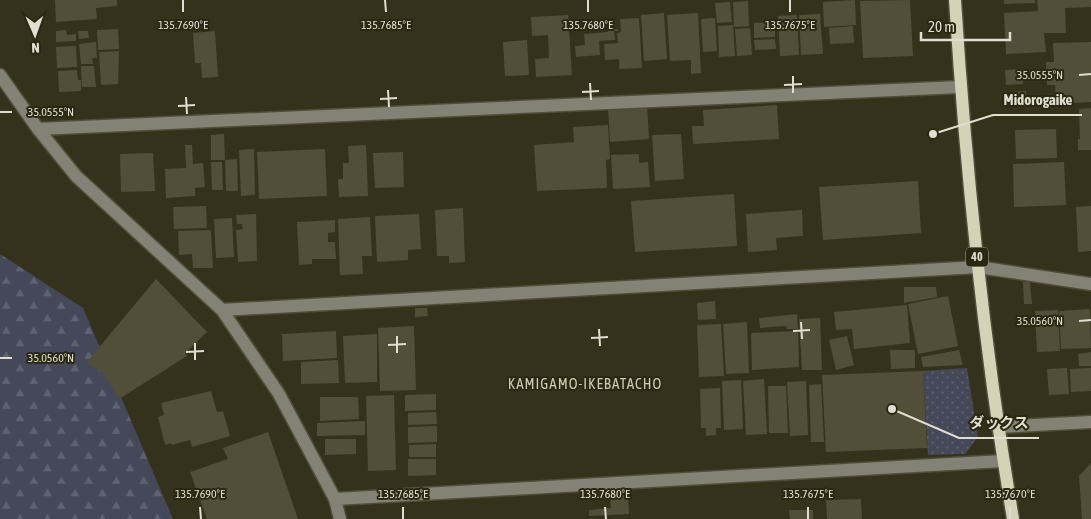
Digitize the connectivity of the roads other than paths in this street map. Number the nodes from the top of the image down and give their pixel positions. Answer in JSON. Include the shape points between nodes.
{"nodes":[{"id":1,"x":955,"y":0,"type":"edge"},
{"id":2,"x":0,"y":75,"type":"edge"},
{"id":3,"x":960,"y":87,"type":"junction"},
{"id":4,"x":38,"y":129,"type":"junction"},
{"id":5,"x":978,"y":267,"type":"junction"},
{"id":6,"x":1091,"y":284,"type":"edge"},
{"id":7,"x":222,"y":310,"type":"junction"},
{"id":8,"x":1091,"y":422,"type":"edge"},
{"id":9,"x":998,"y":427,"type":"junction"},
{"id":10,"x":1003,"y":461,"type":"junction"},
{"id":11,"x":334,"y":499,"type":"junction"},
{"id":12,"x":340,"y":519,"type":"edge"},
{"id":13,"x":1013,"y":519,"type":"edge"}],
"edges":[{"from":1,"to":3,"type":"main road","number":"40"},
{"from":2,"to":4,"type":"street"},
{"from":3,"to":4,"type":"street"},
{"from":3,"to":5,"type":"main road","number":"40"},
{"from":4,"to":7,"type":"street","via":[[76,176]]},
{"from":5,"to":6,"type":"street"},
{"from":5,"to":7,"type":"street"},
{"from":5,"to":9,"type":"main road","number":"40"},
{"from":7,"to":11,"type":"street","via":[[280,394]]},
{"from":8,"to":9,"type":"street"},
{"from":9,"to":10,"type":"main road","number":"40"},
{"from":10,"to":11,"type":"street"},
{"from":10,"to":13,"type":"main road","number":"40"},
{"from":11,"to":12,"type":"street"}]}
